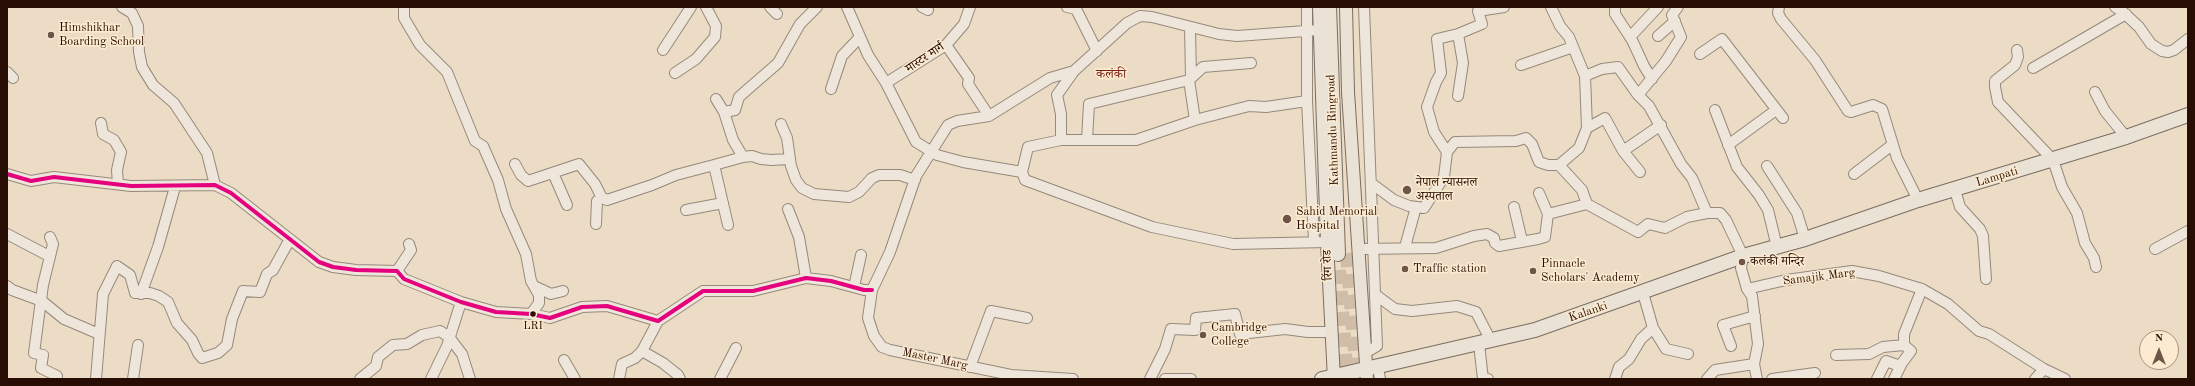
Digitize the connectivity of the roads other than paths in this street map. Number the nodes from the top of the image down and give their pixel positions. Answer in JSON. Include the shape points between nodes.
{"nodes":[{"id":1,"x":122,"y":7,"type":"edge"},
{"id":2,"x":404,"y":7,"type":"edge"},
{"id":3,"x":691,"y":7,"type":"edge"},
{"id":4,"x":706,"y":7,"type":"edge"},
{"id":5,"x":817,"y":7,"type":"edge"},
{"id":6,"x":847,"y":7,"type":"edge"},
{"id":7,"x":970,"y":7,"type":"edge"},
{"id":8,"x":1067,"y":7,"type":"edge"},
{"id":9,"x":1307,"y":7,"type":"edge"},
{"id":10,"x":1319,"y":7,"type":"edge"},
{"id":11,"x":1329,"y":7,"type":"edge"},
{"id":12,"x":1337,"y":7,"type":"edge"},
{"id":13,"x":1346,"y":7,"type":"edge"},
{"id":14,"x":1504,"y":7,"type":"edge"},
{"id":15,"x":1551,"y":7,"type":"edge"},
{"id":16,"x":1615,"y":7,"type":"edge"},
{"id":17,"x":1658,"y":7,"type":"edge"},
{"id":18,"x":1779,"y":7,"type":"edge"},
{"id":19,"x":1364,"y":9,"type":"edge"},
{"id":20,"x":2124,"y":10,"type":"edge"},
{"id":21,"x":1140,"y":11,"type":"edge"},
{"id":22,"x":1672,"y":12,"type":"edge"},
{"id":23,"x":1347,"y":20,"type":"junction"},
{"id":24,"x":1190,"y":28,"type":"junction"},
{"id":25,"x":1313,"y":30,"type":"junction"},
{"id":26,"x":1458,"y":34,"type":"junction"},
{"id":27,"x":1658,"y":36,"type":"dead end"},
{"id":28,"x":860,"y":37,"type":"junction"},
{"id":29,"x":1630,"y":37,"type":"junction"},
{"id":30,"x":2188,"y":39,"type":"edge"},
{"id":31,"x":946,"y":45,"type":"junction"},
{"id":32,"x":1573,"y":47,"type":"junction"},
{"id":33,"x":663,"y":50,"type":"dead end"},
{"id":34,"x":2017,"y":50,"type":"dead end"},
{"id":35,"x":1098,"y":51,"type":"junction"},
{"id":36,"x":1700,"y":54,"type":"dead end"},
{"id":37,"x":1251,"y":63,"type":"dead end"},
{"id":38,"x":1521,"y":65,"type":"dead end"},
{"id":39,"x":2032,"y":68,"type":"dead end"},
{"id":40,"x":1074,"y":71,"type":"junction"},
{"id":41,"x":675,"y":73,"type":"dead end"},
{"id":42,"x":1585,"y":76,"type":"junction"},
{"id":43,"x":1190,"y":78,"type":"junction"},
{"id":44,"x":1652,"y":78,"type":"junction"},
{"id":45,"x":886,"y":83,"type":"junction"},
{"id":46,"x":831,"y":89,"type":"dead end"},
{"id":47,"x":2095,"y":92,"type":"dead end"},
{"id":48,"x":1638,"y":95,"type":"junction"},
{"id":49,"x":1458,"y":96,"type":"dead end"},
{"id":50,"x":716,"y":99,"type":"dead end"},
{"id":51,"x":1307,"y":101,"type":"junction"},
{"id":52,"x":1715,"y":110,"type":"dead end"},
{"id":53,"x":724,"y":112,"type":"junction"},
{"id":54,"x":2188,"y":115,"type":"edge"},
{"id":55,"x":989,"y":116,"type":"junction"},
{"id":56,"x":1195,"y":120,"type":"junction"},
{"id":57,"x":101,"y":123,"type":"dead end"},
{"id":58,"x":781,"y":124,"type":"dead end"},
{"id":59,"x":1661,"y":125,"type":"junction"},
{"id":60,"x":1587,"y":128,"type":"junction"},
{"id":61,"x":2126,"y":137,"type":"junction"},
{"id":62,"x":1061,"y":140,"type":"junction"},
{"id":63,"x":1087,"y":140,"type":"junction"},
{"id":64,"x":1728,"y":145,"type":"junction"},
{"id":65,"x":1892,"y":145,"type":"junction"},
{"id":66,"x":1623,"y":151,"type":"junction"},
{"id":67,"x":931,"y":152,"type":"junction"},
{"id":68,"x":1447,"y":152,"type":"junction"},
{"id":69,"x":743,"y":157,"type":"junction"},
{"id":70,"x":789,"y":159,"type":"junction"},
{"id":71,"x":2053,"y":160,"type":"junction"},
{"id":72,"x":515,"y":164,"type":"dead end"},
{"id":73,"x":714,"y":165,"type":"junction"},
{"id":74,"x":1559,"y":165,"type":"junction"},
{"id":75,"x":1767,"y":166,"type":"dead end"},
{"id":76,"x":1022,"y":172,"type":"junction"},
{"id":77,"x":1640,"y":172,"type":"dead end"},
{"id":78,"x":7,"y":174,"type":"edge"},
{"id":79,"x":553,"y":174,"type":"junction"},
{"id":80,"x":1854,"y":174,"type":"dead end"},
{"id":81,"x":915,"y":180,"type":"junction"},
{"id":82,"x":1371,"y":183,"type":"junction"},
{"id":83,"x":118,"y":184,"type":"junction"},
{"id":84,"x":215,"y":186,"type":"junction"},
{"id":85,"x":175,"y":187,"type":"junction"},
{"id":86,"x":1955,"y":190,"type":"junction"},
{"id":87,"x":1539,"y":193,"type":"dead end"},
{"id":88,"x":602,"y":198,"type":"junction"},
{"id":89,"x":1918,"y":200,"type":"junction"},
{"id":90,"x":723,"y":203,"type":"junction"},
{"id":91,"x":1587,"y":204,"type":"junction"},
{"id":92,"x":567,"y":205,"type":"dead end"},
{"id":93,"x":1416,"y":207,"type":"junction"},
{"id":94,"x":1514,"y":207,"type":"dead end"},
{"id":95,"x":788,"y":209,"type":"dead end"},
{"id":96,"x":686,"y":210,"type":"dead end"},
{"id":97,"x":1707,"y":213,"type":"junction"},
{"id":98,"x":1548,"y":214,"type":"junction"},
{"id":99,"x":596,"y":224,"type":"dead end"},
{"id":100,"x":728,"y":225,"type":"dead end"},
{"id":101,"x":2188,"y":231,"type":"edge"},
{"id":102,"x":7,"y":234,"type":"edge"},
{"id":103,"x":50,"y":238,"type":"dead end"},
{"id":104,"x":290,"y":239,"type":"junction"},
{"id":105,"x":1806,"y":239,"type":"junction"},
{"id":106,"x":1314,"y":241,"type":"junction"},
{"id":107,"x":1522,"y":241,"type":"junction"},
{"id":108,"x":1327,"y":242,"type":"junction"},
{"id":109,"x":409,"y":244,"type":"dead end"},
{"id":110,"x":1405,"y":247,"type":"junction"},
{"id":111,"x":1776,"y":247,"type":"junction"},
{"id":112,"x":1375,"y":248,"type":"junction"},
{"id":113,"x":2155,"y":249,"type":"dead end"},
{"id":114,"x":1348,"y":252,"type":"junction"},
{"id":115,"x":861,"y":254,"type":"dead end"},
{"id":116,"x":49,"y":256,"type":"junction"},
{"id":117,"x":1743,"y":256,"type":"junction"},
{"id":118,"x":2096,"y":267,"type":"dead end"},
{"id":119,"x":398,"y":272,"type":"junction"},
{"id":120,"x":806,"y":278,"type":"junction"},
{"id":121,"x":1986,"y":279,"type":"dead end"},
{"id":122,"x":7,"y":286,"type":"edge"},
{"id":123,"x":536,"y":287,"type":"junction"},
{"id":124,"x":854,"y":287,"type":"junction"},
{"id":125,"x":1747,"y":289,"type":"junction"},
{"id":126,"x":1922,"y":289,"type":"junction"},
{"id":127,"x":872,"y":290,"type":"junction"},
{"id":128,"x":563,"y":291,"type":"dead end"},
{"id":129,"x":1643,"y":293,"type":"junction"},
{"id":130,"x":141,"y":294,"type":"junction"},
{"id":131,"x":1376,"y":295,"type":"junction"},
{"id":132,"x":42,"y":301,"type":"junction"},
{"id":133,"x":461,"y":302,"type":"junction"},
{"id":134,"x":530,"y":314,"type":"junction"},
{"id":135,"x":1755,"y":316,"type":"junction"},
{"id":136,"x":1027,"y":318,"type":"dead end"},
{"id":137,"x":658,"y":321,"type":"junction"},
{"id":138,"x":1653,"y":328,"type":"junction"},
{"id":139,"x":1331,"y":332,"type":"junction"},
{"id":140,"x":99,"y":334,"type":"junction"},
{"id":141,"x":449,"y":337,"type":"junction"},
{"id":142,"x":1485,"y":342,"type":"junction"},
{"id":143,"x":138,"y":345,"type":"dead end"},
{"id":144,"x":1904,"y":345,"type":"junction"},
{"id":145,"x":1731,"y":346,"type":"dead end"},
{"id":146,"x":736,"y":348,"type":"dead end"},
{"id":147,"x":642,"y":351,"type":"junction"},
{"id":148,"x":1365,"y":353,"type":"junction"},
{"id":149,"x":1688,"y":354,"type":"dead end"},
{"id":150,"x":1836,"y":355,"type":"dead end"},
{"id":151,"x":564,"y":360,"type":"dead end"},
{"id":152,"x":1754,"y":364,"type":"junction"},
{"id":153,"x":1900,"y":366,"type":"junction"},
{"id":154,"x":970,"y":367,"type":"junction"},
{"id":155,"x":2044,"y":368,"type":"junction"},
{"id":156,"x":1373,"y":373,"type":"edge"},
{"id":157,"x":1815,"y":373,"type":"dead end"},
{"id":158,"x":57,"y":376,"type":"dead end"},
{"id":159,"x":1330,"y":378,"type":"edge"},
{"id":160,"x":96,"y":379,"type":"edge"},
{"id":161,"x":133,"y":379,"type":"edge"},
{"id":162,"x":360,"y":379,"type":"edge"},
{"id":163,"x":431,"y":379,"type":"edge"},
{"id":164,"x":470,"y":379,"type":"edge"},
{"id":165,"x":574,"y":379,"type":"edge"},
{"id":166,"x":619,"y":379,"type":"edge"},
{"id":167,"x":680,"y":379,"type":"edge"},
{"id":168,"x":720,"y":379,"type":"edge"},
{"id":169,"x":1073,"y":379,"type":"edge"},
{"id":170,"x":1150,"y":379,"type":"edge"},
{"id":171,"x":1165,"y":379,"type":"edge"},
{"id":172,"x":1191,"y":379,"type":"edge"},
{"id":173,"x":1488,"y":379,"type":"edge"},
{"id":174,"x":1615,"y":379,"type":"edge"},
{"id":175,"x":1707,"y":379,"type":"edge"},
{"id":176,"x":1757,"y":379,"type":"edge"},
{"id":177,"x":1772,"y":379,"type":"edge"},
{"id":178,"x":1877,"y":379,"type":"edge"},
{"id":179,"x":1894,"y":379,"type":"edge"},
{"id":180,"x":2035,"y":379,"type":"edge"},
{"id":181,"x":2065,"y":379,"type":"edge"}],
"edges":[{"from":1,"to":84,"type":"street","via":[[132,13],[138,26],[138,52],[142,67],[153,85],[174,103],[206,153]]},
{"from":2,"to":123,"type":"street","via":[[404,18],[414,37],[425,52],[437,60],[447,72],[475,141],[483,146],[498,180],[513,228],[526,254],[531,281]]},
{"from":3,"to":33,"type":"street"},
{"from":4,"to":41,"type":"street","via":[[716,26],[715,37],[696,59]]},
{"from":5,"to":53,"type":"street","via":[[800,24],[778,63],[739,97],[735,110]]},
{"from":6,"to":28,"type":"street"},
{"from":7,"to":31,"type":"street","name":"मास्टर मार्ग","via":[[964,24]]},
{"from":8,"to":35,"type":"street","via":[[1076,9]]},
{"from":9,"to":25,"type":"street"},
{"from":10,"to":25,"type":"main road","name":"रिंग रोड"},
{"from":11,"to":114,"type":"highway","name":"Kathmandu Ringroad"},
{"from":12,"to":114,"type":"highway","name":"Kathmandu Ringroad"},
{"from":13,"to":23,"type":"main road"},
{"from":14,"to":26,"type":"street","via":[[1478,11],[1482,24]]},
{"from":15,"to":32,"type":"street"},
{"from":16,"to":29,"type":"street","via":[[1615,14]]},
{"from":17,"to":29,"type":"street"},
{"from":18,"to":65,"type":"street","via":[[1781,19],[1815,60],[1848,111],[1873,104],[1882,109]]},
{"from":19,"to":23,"type":"street"},
{"from":19,"to":82,"type":"street"},
{"from":20,"to":30,"type":"street","via":[[2151,44],[2162,51],[2174,50]]},
{"from":20,"to":39,"type":"street"},
{"from":21,"to":24,"type":"street"},
{"from":21,"to":35,"type":"street"},
{"from":22,"to":27,"type":"street"},
{"from":22,"to":44,"type":"street","via":[[1681,37]]},
{"from":23,"to":114,"type":"main road"},
{"from":24,"to":25,"type":"street","via":[[1237,36]]},
{"from":24,"to":43,"type":"street"},
{"from":25,"to":51,"type":"street"},
{"from":25,"to":108,"type":"main road","name":"रिंग रोड"},
{"from":26,"to":49,"type":"street","via":[[1463,63]]},
{"from":26,"to":68,"type":"street","via":[[1438,39],[1441,73],[1427,107],[1434,132]]},
{"from":28,"to":45,"type":"street","via":[[868,56]]},
{"from":28,"to":46,"type":"street","via":[[842,56]]},
{"from":29,"to":44,"type":"street"},
{"from":31,"to":45,"type":"street","name":"मास्टर मार्ग"},
{"from":31,"to":55,"type":"street","via":[[969,78],[968,84]]},
{"from":32,"to":38,"type":"street"},
{"from":32,"to":42,"type":"street"},
{"from":34,"to":71,"type":"street","via":[[2015,65],[1996,81],[1998,102]]},
{"from":35,"to":40,"type":"street"},
{"from":36,"to":64,"type":"street","via":[[1722,39],[1779,114]]},
{"from":37,"to":43,"type":"street","via":[[1202,67]]},
{"from":40,"to":55,"type":"street","via":[[1050,78]]},
{"from":40,"to":62,"type":"street","via":[[1057,95],[1061,114]]},
{"from":42,"to":48,"type":"street","via":[[1602,69],[1618,67]]},
{"from":42,"to":60,"type":"street"},
{"from":43,"to":56,"type":"street"},
{"from":43,"to":63,"type":"street","via":[[1089,104]]},
{"from":44,"to":48,"type":"street"},
{"from":45,"to":67,"type":"street","via":[[916,142]]},
{"from":47,"to":61,"type":"street"},
{"from":48,"to":59,"type":"street","via":[[1649,106]]},
{"from":50,"to":53,"type":"street"},
{"from":51,"to":56,"type":"street","via":[[1266,107],[1249,106]]},
{"from":51,"to":106,"type":"street"},
{"from":52,"to":64,"type":"street"},
{"from":53,"to":69,"type":"street","via":[[733,140]]},
{"from":54,"to":61,"type":"highway","name":"Lampati"},
{"from":55,"to":67,"type":"street","via":[[948,125]]},
{"from":56,"to":63,"type":"street","via":[[1136,140]]},
{"from":57,"to":83,"type":"street","via":[[103,134],[114,140],[121,152]]},
{"from":58,"to":70,"type":"street","via":[[787,138]]},
{"from":59,"to":66,"type":"street"},
{"from":59,"to":97,"type":"street","via":[[1681,164],[1692,178]]},
{"from":60,"to":66,"type":"street","via":[[1605,118]]},
{"from":60,"to":74,"type":"street","via":[[1579,148]]},
{"from":61,"to":71,"type":"highway","name":"Lampati"},
{"from":62,"to":63,"type":"street"},
{"from":62,"to":76,"type":"street","via":[[1028,147]]},
{"from":64,"to":111,"type":"street","via":[[1738,167],[1768,210]]},
{"from":65,"to":80,"type":"street"},
{"from":65,"to":89,"type":"street"},
{"from":66,"to":77,"type":"street"},
{"from":67,"to":76,"type":"street","via":[[963,162]]},
{"from":67,"to":81,"type":"street"},
{"from":68,"to":74,"type":"street","via":[[1455,142],[1516,141],[1526,138],[1532,144],[1540,162]]},
{"from":68,"to":93,"type":"street","via":[[1444,177],[1424,208]]},
{"from":69,"to":70,"type":"street"},
{"from":69,"to":73,"type":"street"},
{"from":70,"to":81,"type":"street","via":[[799,185],[814,194],[849,196],[859,192],[872,178],[879,175],[900,175]]},
{"from":71,"to":86,"type":"highway","name":"Lampati"},
{"from":71,"to":118,"type":"street","via":[[2062,186],[2077,213],[2085,244],[2094,258]]},
{"from":72,"to":79,"type":"street","via":[[528,181]]},
{"from":73,"to":88,"type":"street","via":[[676,175],[622,196],[607,200]]},
{"from":73,"to":90,"type":"street"},
{"from":74,"to":91,"type":"street","via":[[1582,190]]},
{"from":75,"to":105,"type":"street","via":[[1796,212]]},
{"from":76,"to":106,"type":"street","via":[[1025,180],[1152,227],[1233,244]]},
{"from":78,"to":83,"type":"street","via":[[30,181],[54,177]]},
{"from":79,"to":88,"type":"street","via":[[579,164],[596,184]]},
{"from":79,"to":92,"type":"street"},
{"from":81,"to":127,"type":"street","via":[[890,252]]},
{"from":82,"to":93,"type":"street","via":[[1394,200]]},
{"from":82,"to":112,"type":"street"},
{"from":83,"to":85,"type":"street"},
{"from":84,"to":85,"type":"street"},
{"from":84,"to":104,"type":"street","via":[[231,193]]},
{"from":85,"to":130,"type":"street"},
{"from":86,"to":89,"type":"highway","name":"Lampati"},
{"from":86,"to":121,"type":"street","via":[[1960,207],[1980,228]]},
{"from":87,"to":98,"type":"street"},
{"from":88,"to":99,"type":"street","via":[[597,201]]},
{"from":89,"to":105,"type":"highway","name":"Lampati"},
{"from":90,"to":96,"type":"street"},
{"from":90,"to":100,"type":"street"},
{"from":91,"to":97,"type":"street","via":[[1638,232],[1648,224],[1665,228],[1687,217]]},
{"from":91,"to":98,"type":"street"},
{"from":93,"to":110,"type":"street"},
{"from":94,"to":107,"type":"street"},
{"from":95,"to":120,"type":"street","via":[[799,237]]},
{"from":97,"to":117,"type":"street","via":[[1720,213],[1726,220]]},
{"from":98,"to":107,"type":"street","via":[[1545,237]]},
{"from":101,"to":113,"type":"street"},
{"from":102,"to":116,"type":"street"},
{"from":103,"to":116,"type":"street","via":[[53,244]]},
{"from":104,"to":119,"type":"street","via":[[319,262],[333,267]]},
{"from":104,"to":130,"type":"street","via":[[273,270],[267,274],[260,292],[243,292],[232,319],[227,345],[211,356],[202,358],[198,353],[192,340],[177,323],[168,302],[150,293]]},
{"from":105,"to":111,"type":"highway","name":"Kalanki"},
{"from":106,"to":108,"type":"street"},
{"from":107,"to":110,"type":"street","via":[[1499,246],[1488,234],[1436,248]]},
{"from":108,"to":139,"type":"main road","name":"रिंग रोड"},
{"from":109,"to":119,"type":"street","via":[[411,250]]},
{"from":110,"to":112,"type":"street"},
{"from":111,"to":117,"type":"highway","name":"Kalanki"},
{"from":112,"to":114,"type":"street"},
{"from":112,"to":131,"type":"street"},
{"from":114,"to":148,"type":"main road"},
{"from":115,"to":124,"type":"street"},
{"from":116,"to":132,"type":"street"},
{"from":117,"to":125,"type":"street","via":[[1741,268]]},
{"from":117,"to":129,"type":"highway","name":"Kalanki"},
{"from":119,"to":133,"type":"street","via":[[404,279]]},
{"from":120,"to":124,"type":"street"},
{"from":120,"to":137,"type":"street","via":[[753,291],[703,291]]},
{"from":122,"to":132,"type":"street"},
{"from":123,"to":128,"type":"street","via":[[551,294]]},
{"from":123,"to":134,"type":"street","via":[[539,303]]},
{"from":124,"to":127,"type":"street"},
{"from":125,"to":126,"type":"street","name":"Samajik Marg","via":[[1786,280],[1852,271]]},
{"from":125,"to":135,"type":"street","via":[[1752,296]]},
{"from":126,"to":144,"type":"street","via":[[1904,334]]},
{"from":126,"to":155,"type":"street","name":"Samajik Marg","via":[[1948,304],[1979,331]]},
{"from":127,"to":154,"type":"street","name":"Master Marg","via":[[868,318],[874,336],[882,347]]},
{"from":129,"to":138,"type":"street"},
{"from":129,"to":142,"type":"highway","name":"Kalanki","via":[[1535,330]]},
{"from":130,"to":140,"type":"street","via":[[135,293],[130,275],[117,266],[103,294]]},
{"from":131,"to":142,"type":"street","via":[[1395,309],[1412,311],[1457,306],[1476,312]]},
{"from":131,"to":148,"type":"street","via":[[1377,346]]},
{"from":132,"to":140,"type":"street","via":[[64,319]]},
{"from":132,"to":158,"type":"street","via":[[34,353],[43,355],[41,368]]},
{"from":133,"to":134,"type":"street","via":[[496,312]]},
{"from":133,"to":141,"type":"street"},
{"from":134,"to":137,"type":"street","via":[[550,318],[582,307],[607,306]]},
{"from":135,"to":145,"type":"street","via":[[1723,325]]},
{"from":135,"to":152,"type":"street","via":[[1758,344]]},
{"from":136,"to":154,"type":"street","via":[[991,311]]},
{"from":137,"to":147,"type":"street"},
{"from":138,"to":149,"type":"street","via":[[1666,349]]},
{"from":138,"to":174,"type":"street","via":[[1641,340],[1630,359],[1619,367]]},
{"from":139,"to":159,"type":"main road","name":"रिंग रोड"},
{"from":139,"to":170,"type":"street","via":[[1285,329],[1240,334],[1235,314],[1196,318],[1195,330],[1171,330]]},
{"from":140,"to":160,"type":"street"},
{"from":141,"to":162,"type":"street","via":[[435,331],[407,344],[393,345],[378,357],[376,366]]},
{"from":141,"to":163,"type":"street"},
{"from":141,"to":164,"type":"street","via":[[462,354]]},
{"from":142,"to":156,"type":"highway","name":"Kalanki"},
{"from":142,"to":173,"type":"street","via":[[1483,379]]},
{"from":143,"to":161,"type":"street"},
{"from":144,"to":150,"type":"street","via":[[1883,347],[1869,354]]},
{"from":144,"to":153,"type":"street","via":[[1911,351]]},
{"from":146,"to":168,"type":"street"},
{"from":147,"to":166,"type":"street","via":[[622,364]]},
{"from":147,"to":167,"type":"street","via":[[663,362]]},
{"from":148,"to":156,"type":"main road"},
{"from":151,"to":165,"type":"street"},
{"from":152,"to":175,"type":"street","via":[[1715,370]]},
{"from":152,"to":176,"type":"street"},
{"from":153,"to":178,"type":"street","via":[[1886,362]]},
{"from":153,"to":179,"type":"street"},
{"from":154,"to":169,"type":"street","name":"Master Marg","via":[[1010,375]]},
{"from":155,"to":180,"type":"street"},
{"from":155,"to":181,"type":"street","name":"Samajik Marg"},
{"from":156,"to":159,"type":"highway"},
{"from":157,"to":177,"type":"street"},
{"from":171,"to":172,"type":"street"}]}
